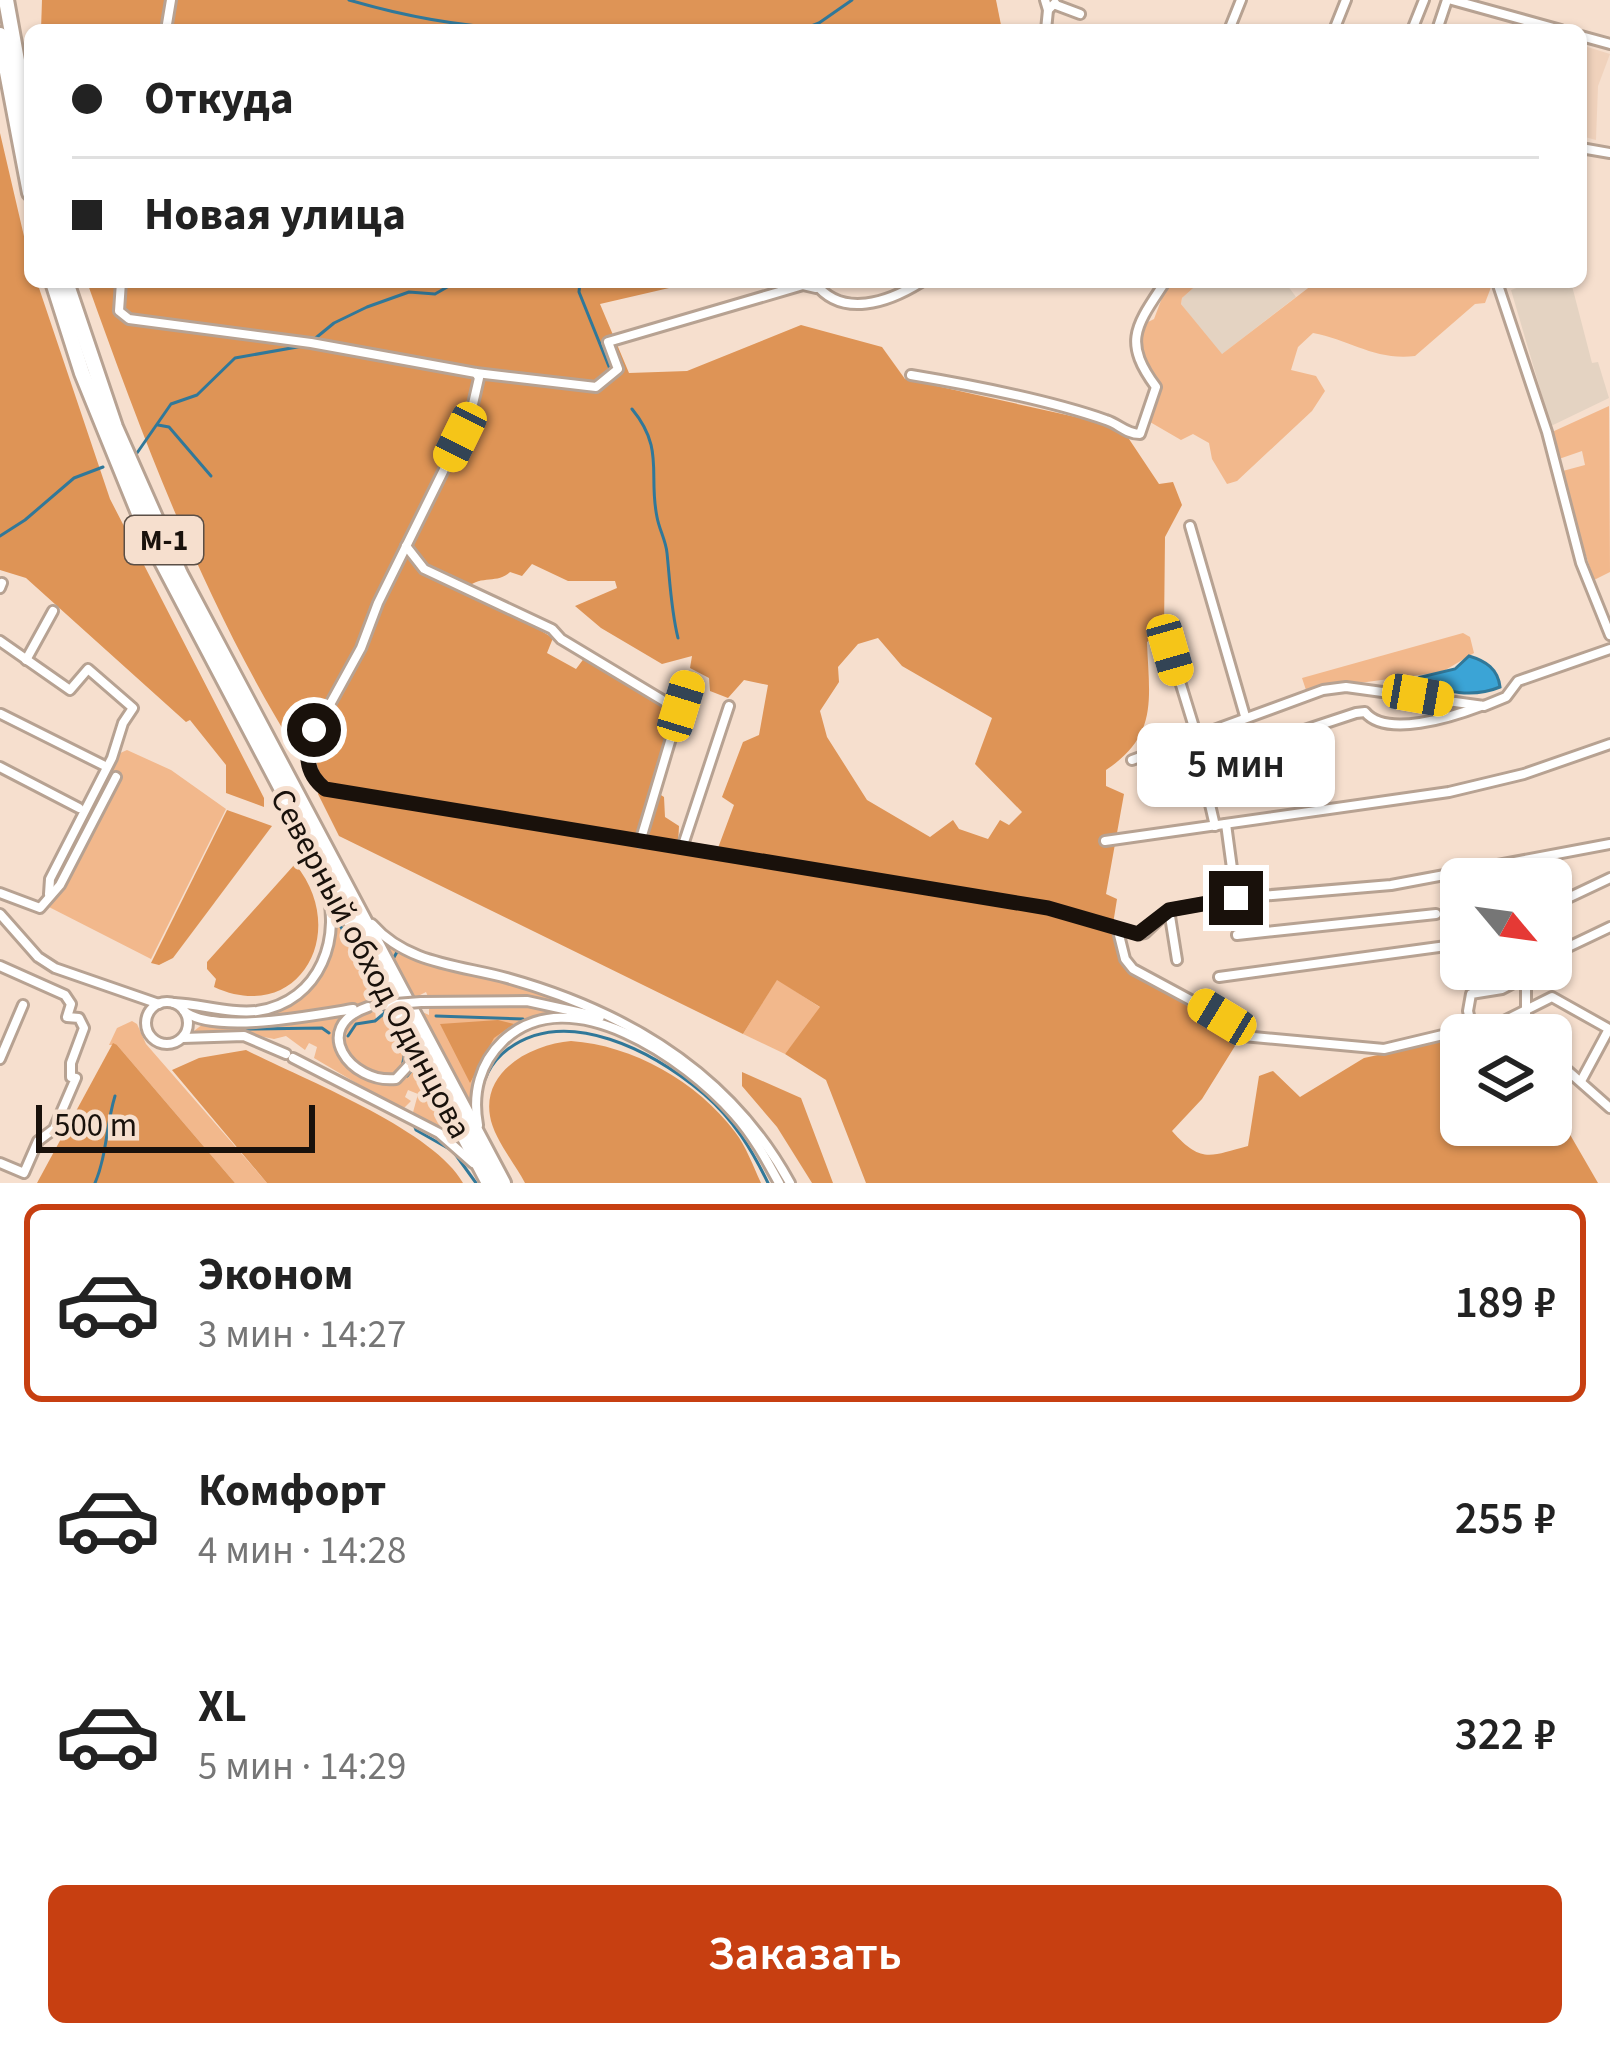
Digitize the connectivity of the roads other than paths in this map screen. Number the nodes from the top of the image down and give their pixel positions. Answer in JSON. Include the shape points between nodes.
{"nodes":[{"id":1,"x":6,"y":0,"type":"edge"},
{"id":2,"x":1450,"y":0,"type":"edge"},
{"id":3,"x":1051,"y":4,"type":"edge"},
{"id":4,"x":1080,"y":14,"type":"dead end"},
{"id":5,"x":1522,"y":24,"type":"edge"},
{"id":6,"x":0,"y":34,"type":"edge"},
{"id":7,"x":24,"y":99,"type":"edge"},
{"id":8,"x":24,"y":161,"type":"edge"},
{"id":9,"x":55,"y":288,"type":"edge"},
{"id":10,"x":68,"y":288,"type":"edge"},
{"id":11,"x":120,"y":288,"type":"edge"},
{"id":12,"x":787,"y":288,"type":"edge"},
{"id":13,"x":820,"y":288,"type":"edge"},
{"id":14,"x":909,"y":288,"type":"edge"},
{"id":15,"x":1162,"y":288,"type":"edge"},
{"id":16,"x":1499,"y":288,"type":"edge"},
{"id":17,"x":476,"y":373,"type":"junction"},
{"id":18,"x":911,"y":375,"type":"dead end"},
{"id":19,"x":1190,"y":526,"type":"dead end"},
{"id":20,"x":406,"y":546,"type":"junction"},
{"id":21,"x":53,"y":611,"type":"dead end"},
{"id":22,"x":1610,"y":635,"type":"edge"},
{"id":23,"x":0,"y":641,"type":"edge"},
{"id":24,"x":1170,"y":650,"type":"dead end"},
{"id":25,"x":1610,"y":650,"type":"edge"},
{"id":26,"x":26,"y":660,"type":"junction"},
{"id":27,"x":689,"y":678,"type":"dead end"},
{"id":28,"x":1364,"y":692,"type":"junction"},
{"id":29,"x":729,"y":706,"type":"dead end"},
{"id":30,"x":1484,"y":706,"type":"junction"},
{"id":31,"x":679,"y":710,"type":"junction"},
{"id":32,"x":1365,"y":712,"type":"junction"},
{"id":33,"x":0,"y":714,"type":"edge"},
{"id":34,"x":1245,"y":716,"type":"junction"},
{"id":35,"x":1195,"y":735,"type":"junction"},
{"id":36,"x":1610,"y":744,"type":"edge"},
{"id":37,"x":1132,"y":760,"type":"dead end"},
{"id":38,"x":1205,"y":763,"type":"junction"},
{"id":39,"x":103,"y":765,"type":"dead end"},
{"id":40,"x":0,"y":767,"type":"edge"},
{"id":41,"x":116,"y":777,"type":"dead end"},
{"id":42,"x":80,"y":808,"type":"dead end"},
{"id":43,"x":1221,"y":825,"type":"junction"},
{"id":44,"x":1105,"y":841,"type":"dead end"},
{"id":45,"x":640,"y":842,"type":"junction"},
{"id":46,"x":1610,"y":844,"type":"edge"},
{"id":47,"x":682,"y":848,"type":"junction"},
{"id":48,"x":313,"y":851,"type":"junction"},
{"id":49,"x":1610,"y":878,"type":"edge"},
{"id":50,"x":0,"y":893,"type":"edge"},
{"id":51,"x":49,"y":894,"type":"junction"},
{"id":52,"x":350,"y":894,"type":"junction"},
{"id":53,"x":1572,"y":896,"type":"edge"},
{"id":54,"x":1236,"y":898,"type":"junction"},
{"id":55,"x":1169,"y":910,"type":"junction"},
{"id":56,"x":0,"y":914,"type":"edge"},
{"id":57,"x":1436,"y":914,"type":"dead end"},
{"id":58,"x":1610,"y":927,"type":"edge"},
{"id":59,"x":1118,"y":931,"type":"junction"},
{"id":60,"x":1237,"y":935,"type":"dead end"},
{"id":61,"x":1572,"y":945,"type":"edge"},
{"id":62,"x":1440,"y":947,"type":"edge"},
{"id":63,"x":1177,"y":960,"type":"dead end"},
{"id":64,"x":0,"y":965,"type":"edge"},
{"id":65,"x":1219,"y":977,"type":"dead end"},
{"id":66,"x":1492,"y":990,"type":"edge"},
{"id":67,"x":1526,"y":990,"type":"edge"},
{"id":68,"x":133,"y":994,"type":"junction"},
{"id":69,"x":173,"y":1003,"type":"junction"},
{"id":70,"x":159,"y":1004,"type":"junction"},
{"id":71,"x":23,"y":1005,"type":"dead end"},
{"id":72,"x":368,"y":1007,"type":"junction"},
{"id":73,"x":389,"y":1007,"type":"junction"},
{"id":74,"x":1526,"y":1010,"type":"junction"},
{"id":75,"x":184,"y":1011,"type":"junction"},
{"id":76,"x":1469,"y":1014,"type":"edge"},
{"id":77,"x":1518,"y":1014,"type":"edge"},
{"id":78,"x":1526,"y":1014,"type":"edge"},
{"id":79,"x":147,"y":1018,"type":"junction"},
{"id":80,"x":640,"y":1034,"type":"junction"},
{"id":81,"x":1440,"y":1036,"type":"edge"},
{"id":82,"x":180,"y":1039,"type":"junction"},
{"id":83,"x":0,"y":1059,"type":"edge"},
{"id":84,"x":1572,"y":1073,"type":"edge"},
{"id":85,"x":1581,"y":1081,"type":"junction"},
{"id":86,"x":1610,"y":1108,"type":"edge"},
{"id":87,"x":487,"y":1154,"type":"junction"},
{"id":88,"x":0,"y":1163,"type":"edge"},
{"id":89,"x":489,"y":1183,"type":"edge"},
{"id":90,"x":502,"y":1183,"type":"edge"},
{"id":91,"x":779,"y":1183,"type":"edge"},
{"id":92,"x":790,"y":1183,"type":"edge"}],
"edges":[{"from":1,"to":7,"type":"highway"},
{"from":2,"to":5,"type":"street"},
{"from":3,"to":4,"type":"street"},
{"from":6,"to":8,"type":"highway"},
{"from":9,"to":48,"type":"highway","name":"Северный обход Одинцова","number":"М-1","via":[[139,515]]},
{"from":10,"to":52,"type":"highway","name":"Северный обход Одинцова","number":"М-1","via":[[158,528]]},
{"from":11,"to":17,"type":"street","via":[[118,311],[129,319]]},
{"from":12,"to":17,"type":"street","via":[[608,342],[619,369],[596,387]]},
{"from":13,"to":14,"type":"street","via":[[855,305]]},
{"from":15,"to":18,"type":"street","via":[[1135,342],[1156,387],[1140,434]]},
{"from":16,"to":22,"type":"street"},
{"from":17,"to":20,"type":"street","via":[[470,417]]},
{"from":19,"to":34,"type":"street"},
{"from":20,"to":31,"type":"street","via":[[424,569],[552,629]]},
{"from":20,"to":45,"type":"street","via":[[306,748],[320,787]]},
{"from":21,"to":26,"type":"street"},
{"from":23,"to":26,"type":"street"},
{"from":24,"to":35,"type":"street"},
{"from":25,"to":30,"type":"street","via":[[1518,681],[1506,698]]},
{"from":26,"to":51,"type":"street","via":[[70,690],[88,670],[133,708]]},
{"from":27,"to":31,"type":"street"},
{"from":28,"to":30,"type":"street"},
{"from":28,"to":32,"type":"street"},
{"from":28,"to":34,"type":"street","via":[[1323,690]]},
{"from":29,"to":47,"type":"street"},
{"from":30,"to":32,"type":"street","via":[[1388,725]]},
{"from":31,"to":45,"type":"street"},
{"from":32,"to":38,"type":"street"},
{"from":33,"to":39,"type":"street"},
{"from":34,"to":35,"type":"street"},
{"from":35,"to":37,"type":"street"},
{"from":35,"to":38,"type":"street"},
{"from":36,"to":43,"type":"street","via":[[1449,792]]},
{"from":38,"to":43,"type":"street"},
{"from":40,"to":42,"type":"street"},
{"from":41,"to":51,"type":"street"},
{"from":43,"to":44,"type":"street"},
{"from":43,"to":54,"type":"street"},
{"from":45,"to":47,"type":"street"},
{"from":46,"to":54,"type":"street","via":[[1391,885]]},
{"from":47,"to":59,"type":"street","via":[[1048,908]]},
{"from":48,"to":69,"type":"street","via":[[333,926],[310,982],[265,1010]]},
{"from":48,"to":73,"type":"highway","name":"Северный обход Одинцова","number":"М-1"},
{"from":49,"to":53,"type":"street"},
{"from":50,"to":51,"type":"street","via":[[40,908]]},
{"from":52,"to":80,"type":"street","via":[[406,952],[555,994]]},
{"from":52,"to":87,"type":"highway","name":"Северный обход Одинцова","number":"М-1"},
{"from":54,"to":55,"type":"street"},
{"from":55,"to":59,"type":"street","via":[[1145,932]]},
{"from":55,"to":63,"type":"street"},
{"from":56,"to":68,"type":"street","via":[[55,968]]},
{"from":57,"to":60,"type":"street"},
{"from":58,"to":61,"type":"street"},
{"from":59,"to":81,"type":"street","via":[[1132,969],[1243,1036],[1384,1049]]},
{"from":62,"to":65,"type":"street"},
{"from":64,"to":88,"type":"street","via":[[65,994],[67,1017],[84,1028],[71,1064],[76,1078],[54,1129],[41,1137],[24,1173]]},
{"from":66,"to":76,"type":"street","via":[[1471,994]]},
{"from":67,"to":74,"type":"street"},
{"from":68,"to":70,"type":"street"},
{"from":68,"to":79,"type":"street"},
{"from":69,"to":70,"type":"street"},
{"from":69,"to":75,"type":"street"},
{"from":70,"to":79,"type":"street"},
{"from":71,"to":83,"type":"street"},
{"from":72,"to":73,"type":"street"},
{"from":72,"to":73,"type":"street","via":[[343,1023],[340,1048],[350,1063],[388,1080],[404,1074],[411,1058]]},
{"from":72,"to":75,"type":"street","via":[[242,1021],[197,1020]]},
{"from":73,"to":80,"type":"street","bridge":true,"via":[[548,1004]]},
{"from":73,"to":89,"type":"highway","name":"Северный обход Одинцова","number":"М-1"},
{"from":74,"to":77,"type":"street"},
{"from":74,"to":78,"type":"street"},
{"from":74,"to":85,"type":"street","via":[[1552,998],[1609,1029]]},
{"from":75,"to":82,"type":"street","via":[[188,1028]]},
{"from":79,"to":82,"type":"street","via":[[154,1040]]},
{"from":80,"to":92,"type":"street","via":[[723,1092]]},
{"from":82,"to":89,"type":"street","via":[[244,1036],[289,1056],[439,1133]]},
{"from":84,"to":85,"type":"street"},
{"from":85,"to":86,"type":"street"},
{"from":87,"to":90,"type":"highway","name":"Северный обход Одинцова","number":"М-1"},
{"from":87,"to":91,"type":"street","via":[[476,1105],[489,1058],[526,1024],[570,1016],[620,1032],[691,1074],[737,1118]]}]}
